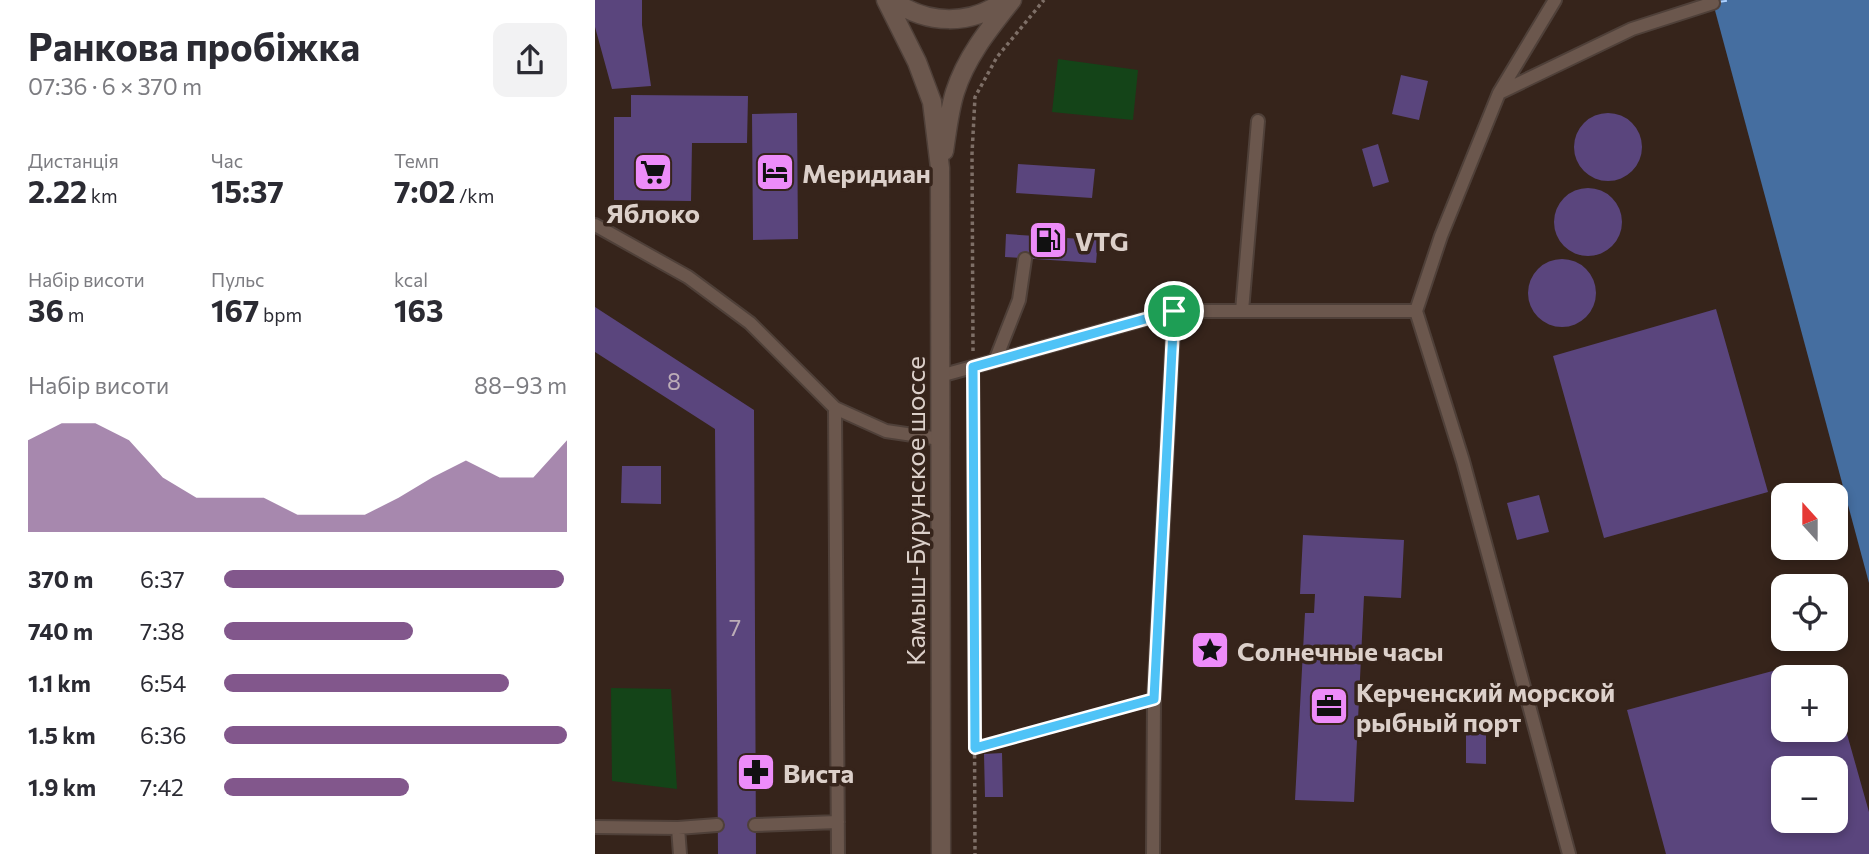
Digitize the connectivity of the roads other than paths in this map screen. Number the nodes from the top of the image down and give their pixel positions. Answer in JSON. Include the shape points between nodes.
{"nodes":[{"id":1,"x":886,"y":0,"type":"edge"},
{"id":2,"x":892,"y":0,"type":"edge"},
{"id":3,"x":1006,"y":0,"type":"edge"},
{"id":4,"x":1011,"y":0,"type":"edge"},
{"id":5,"x":1555,"y":0,"type":"edge"},
{"id":6,"x":1713,"y":3,"type":"dead end"},
{"id":7,"x":1499,"y":93,"type":"junction"},
{"id":8,"x":1258,"y":121,"type":"dead end"},
{"id":9,"x":940,"y":168,"type":"junction"},
{"id":10,"x":595,"y":225,"type":"edge"},
{"id":11,"x":1025,"y":259,"type":"dead end"},
{"id":12,"x":1174,"y":311,"type":"junction"},
{"id":13,"x":1242,"y":311,"type":"junction"},
{"id":14,"x":1416,"y":311,"type":"junction"},
{"id":15,"x":995,"y":360,"type":"junction"},
{"id":16,"x":940,"y":376,"type":"junction"},
{"id":17,"x":835,"y":408,"type":"junction"},
{"id":18,"x":940,"y":439,"type":"junction"},
{"id":19,"x":838,"y":822,"type":"junction"},
{"id":20,"x":717,"y":825,"type":"dead end"},
{"id":21,"x":755,"y":825,"type":"dead end"},
{"id":22,"x":595,"y":827,"type":"edge"},
{"id":23,"x":678,"y":828,"type":"junction"},
{"id":24,"x":680,"y":854,"type":"edge"},
{"id":25,"x":838,"y":854,"type":"edge"},
{"id":26,"x":941,"y":854,"type":"edge"},
{"id":27,"x":1153,"y":854,"type":"edge"},
{"id":28,"x":1569,"y":854,"type":"edge"}],
"edges":[{"from":1,"to":9,"type":"main road","via":[[932,102]]},
{"from":2,"to":3,"type":"main road","via":[[908,11],[937,20],[968,19]]},
{"from":4,"to":9,"type":"main road","via":[[978,43],[960,80]]},
{"from":5,"to":7,"type":"lane"},
{"from":6,"to":7,"type":"lane","via":[[1632,29]]},
{"from":7,"to":14,"type":"lane"},
{"from":8,"to":13,"type":"lane"},
{"from":9,"to":16,"type":"main road","name":"Камыш-Бурунское шоссе"},
{"from":10,"to":17,"type":"lane","via":[[688,277],[750,323]]},
{"from":11,"to":15,"type":"lane","via":[[1019,300]]},
{"from":12,"to":13,"type":"lane"},
{"from":12,"to":15,"type":"lane"},
{"from":12,"to":27,"type":"lane","via":[[1154,699]]},
{"from":13,"to":14,"type":"lane"},
{"from":14,"to":28,"type":"lane","via":[[1463,461]]},
{"from":15,"to":16,"type":"lane"},
{"from":16,"to":18,"type":"main road","name":"Камыш-Бурунское шоссе"},
{"from":17,"to":18,"type":"lane","via":[[886,431]]},
{"from":17,"to":19,"type":"lane"},
{"from":18,"to":26,"type":"main road","name":"Камыш-Бурунское шоссе"},
{"from":19,"to":21,"type":"lane"},
{"from":19,"to":25,"type":"lane"},
{"from":20,"to":23,"type":"lane"},
{"from":22,"to":23,"type":"lane"},
{"from":23,"to":24,"type":"lane"}]}
